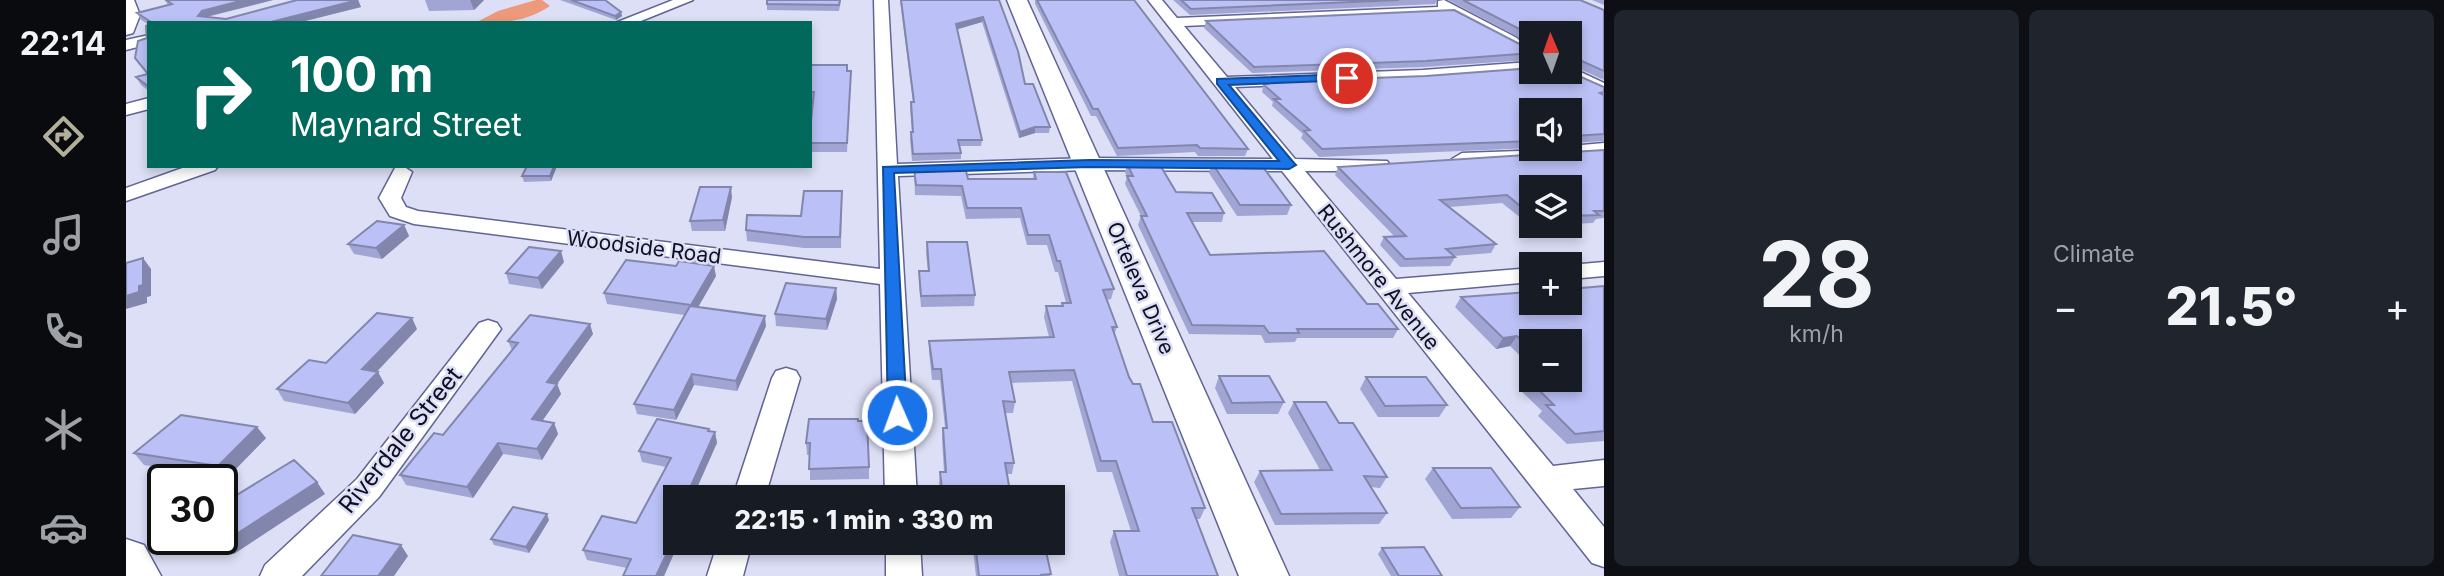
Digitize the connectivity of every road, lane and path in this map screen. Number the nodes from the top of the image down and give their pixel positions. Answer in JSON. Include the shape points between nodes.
{"nodes":[{"id":1,"x":634,"y":0,"type":"edge"},
{"id":2,"x":685,"y":0,"type":"edge"},
{"id":3,"x":881,"y":0,"type":"edge"},
{"id":4,"x":1017,"y":0,"type":"edge"},
{"id":5,"x":1155,"y":0,"type":"edge"},
{"id":6,"x":1294,"y":0,"type":"edge"},
{"id":7,"x":1435,"y":0,"type":"edge"},
{"id":8,"x":126,"y":4,"type":"edge"},
{"id":9,"x":1455,"y":10,"type":"junction"},
{"id":10,"x":652,"y":12,"type":"junction"},
{"id":11,"x":1317,"y":16,"type":"junction"},
{"id":12,"x":627,"y":21,"type":"edge"},
{"id":13,"x":1173,"y":22,"type":"junction"},
{"id":14,"x":126,"y":29,"type":"edge"},
{"id":15,"x":147,"y":40,"type":"edge"},
{"id":16,"x":126,"y":45,"type":"edge"},
{"id":17,"x":1519,"y":45,"type":"edge"},
{"id":18,"x":1519,"y":68,"type":"edge"},
{"id":19,"x":1582,"y":78,"type":"edge"},
{"id":20,"x":1221,"y":82,"type":"junction"},
{"id":21,"x":1604,"y":90,"type":"edge"},
{"id":22,"x":147,"y":104,"type":"edge"},
{"id":23,"x":126,"y":110,"type":"edge"},
{"id":24,"x":1604,"y":149,"type":"edge"},
{"id":25,"x":1438,"y":161,"type":"edge"},
{"id":26,"x":1089,"y":164,"type":"junction"},
{"id":27,"x":1398,"y":164,"type":"edge"},
{"id":28,"x":1289,"y":165,"type":"junction"},
{"id":29,"x":202,"y":168,"type":"edge"},
{"id":30,"x":888,"y":170,"type":"junction"},
{"id":31,"x":401,"y":172,"type":"dead end"},
{"id":32,"x":126,"y":195,"type":"edge"},
{"id":33,"x":1604,"y":270,"type":"edge"},
{"id":34,"x":1582,"y":271,"type":"edge"},
{"id":35,"x":1519,"y":276,"type":"edge"},
{"id":36,"x":891,"y":278,"type":"junction"},
{"id":37,"x":1388,"y":287,"type":"junction"},
{"id":38,"x":488,"y":329,"type":"dead end"},
{"id":39,"x":786,"y":378,"type":"dead end"},
{"id":40,"x":1604,"y":473,"type":"edge"},
{"id":41,"x":1544,"y":480,"type":"junction"},
{"id":42,"x":753,"y":485,"type":"edge"},
{"id":43,"x":900,"y":485,"type":"edge"},
{"id":44,"x":1604,"y":552,"type":"edge"},
{"id":45,"x":731,"y":555,"type":"edge"},
{"id":46,"x":903,"y":555,"type":"edge"},
{"id":47,"x":126,"y":561,"type":"edge"},
{"id":48,"x":136,"y":576,"type":"edge"},
{"id":49,"x":278,"y":576,"type":"edge"},
{"id":50,"x":725,"y":576,"type":"edge"},
{"id":51,"x":904,"y":576,"type":"edge"},
{"id":52,"x":1264,"y":576,"type":"edge"}],
"edges":[{"from":1,"to":10,"type":"street"},
{"from":2,"to":10,"type":"street"},
{"from":3,"to":30,"type":"street"},
{"from":4,"to":26,"type":"street","name":"Orteleva Drive"},
{"from":5,"to":13,"type":"street","name":"Rushmore Avenue"},
{"from":6,"to":11,"type":"street"},
{"from":7,"to":9,"type":"street"},
{"from":8,"to":14,"type":"street","via":[[130,15]]},
{"from":9,"to":11,"type":"street"},
{"from":9,"to":17,"type":"street"},
{"from":10,"to":12,"type":"street"},
{"from":11,"to":13,"type":"street"},
{"from":13,"to":20,"type":"street","name":"Rushmore Avenue"},
{"from":15,"to":16,"type":"street"},
{"from":18,"to":20,"type":"street"},
{"from":19,"to":21,"type":"street"},
{"from":20,"to":28,"type":"street","name":"Rushmore Avenue"},
{"from":22,"to":23,"type":"street"},
{"from":24,"to":25,"type":"street"},
{"from":26,"to":28,"type":"street"},
{"from":26,"to":30,"type":"street"},
{"from":26,"to":52,"type":"street","name":"Orteleva Drive"},
{"from":27,"to":28,"type":"street"},
{"from":28,"to":37,"type":"street","name":"Rushmore Avenue"},
{"from":29,"to":32,"type":"street"},
{"from":30,"to":36,"type":"street"},
{"from":31,"to":36,"type":"street","name":"Woodside Road","via":[[390,198],[398,211],[414,217]]},
{"from":33,"to":34,"type":"street"},
{"from":35,"to":37,"type":"street"},
{"from":36,"to":43,"type":"street"},
{"from":37,"to":41,"type":"street","name":"Rushmore Avenue"},
{"from":38,"to":49,"type":"street","name":"Riverdale Street","via":[[368,488]]},
{"from":39,"to":42,"type":"street"},
{"from":40,"to":41,"type":"street"},
{"from":41,"to":44,"type":"street","name":"Rushmore Avenue"},
{"from":45,"to":50,"type":"street"},
{"from":46,"to":51,"type":"street"},
{"from":47,"to":48,"type":"street"}]}
